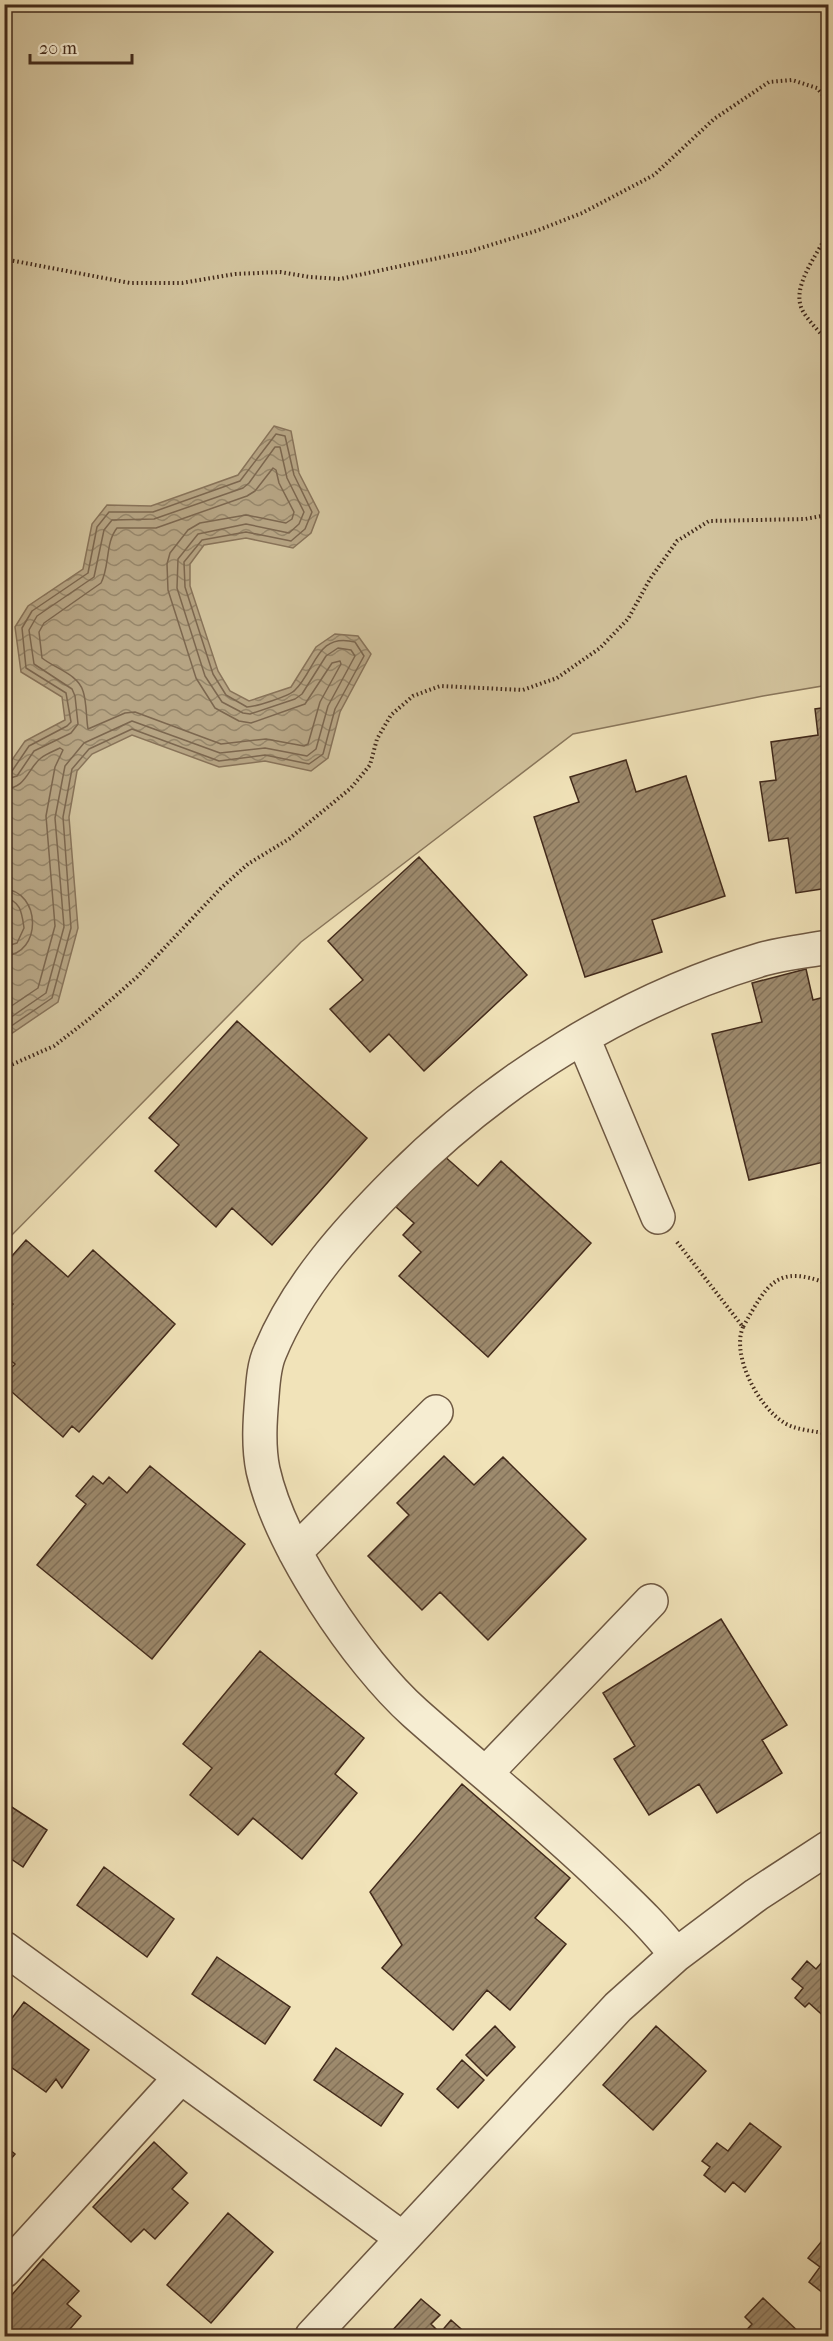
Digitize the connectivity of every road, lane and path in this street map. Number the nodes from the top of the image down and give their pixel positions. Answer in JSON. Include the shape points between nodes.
{"nodes":[{"id":1,"x":828,"y":101,"type":"edge"},
{"id":2,"x":828,"y":232,"type":"edge"},
{"id":3,"x":4,"y":259,"type":"edge"},
{"id":4,"x":828,"y":342,"type":"edge"},
{"id":5,"x":828,"y":515,"type":"edge"},
{"id":6,"x":828,"y":947,"type":"edge"},
{"id":7,"x":583,"y":1038,"type":"junction"},
{"id":8,"x":4,"y":1068,"type":"edge"},
{"id":9,"x":658,"y":1218,"type":"joint"},
{"id":10,"x":828,"y":1284,"type":"edge"},
{"id":11,"x":743,"y":1327,"type":"junction"},
{"id":12,"x":436,"y":1412,"type":"dead end"},
{"id":13,"x":828,"y":1434,"type":"edge"},
{"id":14,"x":295,"y":1552,"type":"junction"},
{"id":15,"x":651,"y":1601,"type":"dead end"},
{"id":16,"x":486,"y":1773,"type":"junction"},
{"id":17,"x":828,"y":1848,"type":"edge"},
{"id":18,"x":4,"y":1948,"type":"edge"},
{"id":19,"x":676,"y":1955,"type":"junction"},
{"id":20,"x":180,"y":2078,"type":"junction"},
{"id":21,"x":402,"y":2238,"type":"junction"},
{"id":22,"x":4,"y":2271,"type":"edge"},
{"id":23,"x":312,"y":2337,"type":"edge"}],
"edges":[{"from":1,"to":3,"type":"path","via":[[816,88],[792,80],[769,82],[714,119],[654,175],[582,213],[471,251],[340,279],[280,272],[235,273],[182,283],[130,284]]},
{"from":2,"to":4,"type":"path","via":[[799,285],[798,296],[803,312]]},
{"from":5,"to":8,"type":"path","via":[[709,521],[677,541],[628,619],[600,648],[557,678],[523,690],[440,686],[413,696],[391,715],[377,739],[370,765],[344,794],[289,839],[248,864],[137,977],[89,1019],[54,1046]]},
{"from":6,"to":7,"type":"street","via":[[765,958],[709,978],[646,1002]]},
{"from":7,"to":9,"type":"street"},
{"from":7,"to":14,"type":"street","via":[[509,1085],[412,1165],[357,1221],[288,1316],[268,1355],[260,1424],[262,1468]]},
{"from":9,"to":11,"type":"path"},
{"from":10,"to":11,"type":"path","via":[[799,1275],[783,1278],[762,1295]]},
{"from":11,"to":13,"type":"path","via":[[738,1337],[739,1351],[764,1404],[785,1424]]},
{"from":12,"to":14,"type":"street"},
{"from":14,"to":16,"type":"street","via":[[322,1598],[369,1662],[412,1710]]},
{"from":15,"to":16,"type":"street"},
{"from":16,"to":19,"type":"street","via":[[564,1840],[656,1929]]},
{"from":17,"to":19,"type":"street","via":[[756,1895]]},
{"from":18,"to":20,"type":"street"},
{"from":19,"to":21,"type":"street","via":[[618,2007]]},
{"from":20,"to":21,"type":"street"},
{"from":20,"to":22,"type":"street"},
{"from":21,"to":23,"type":"street"}]}
